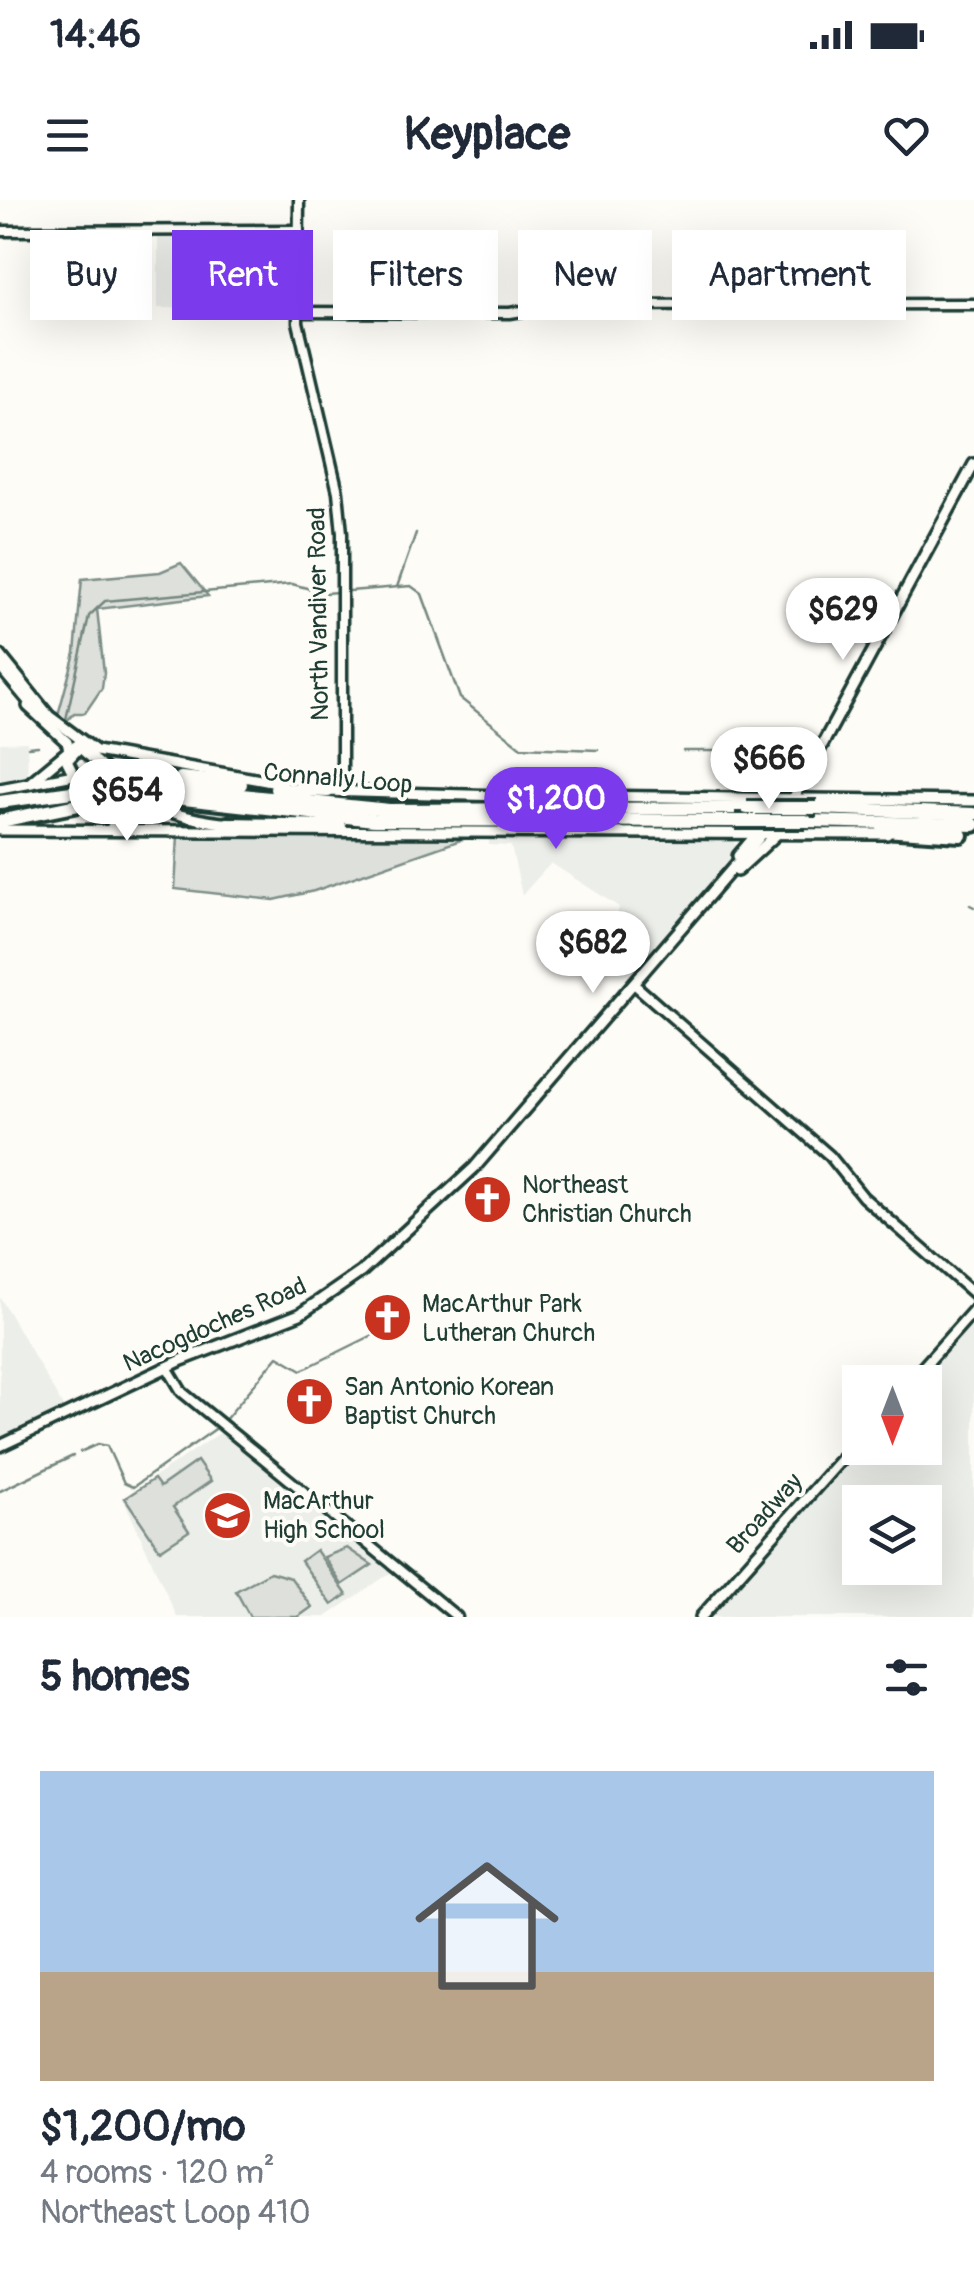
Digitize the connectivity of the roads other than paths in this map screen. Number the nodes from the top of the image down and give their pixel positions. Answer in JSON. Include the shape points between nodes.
{"nodes":[{"id":1,"x":299,"y":200,"type":"edge"},
{"id":2,"x":0,"y":230,"type":"edge"},
{"id":3,"x":172,"y":230,"type":"edge"},
{"id":4,"x":299,"y":230,"type":"edge"},
{"id":5,"x":974,"y":304,"type":"edge"},
{"id":6,"x":313,"y":312,"type":"edge"},
{"id":7,"x":300,"y":320,"type":"edge"},
{"id":8,"x":974,"y":464,"type":"edge"},
{"id":9,"x":0,"y":655,"type":"edge"},
{"id":10,"x":0,"y":667,"type":"edge"},
{"id":11,"x":78,"y":746,"type":"junction"},
{"id":12,"x":129,"y":760,"type":"junction"},
{"id":13,"x":810,"y":764,"type":"junction"},
{"id":14,"x":74,"y":775,"type":"junction"},
{"id":15,"x":804,"y":780,"type":"junction"},
{"id":16,"x":133,"y":782,"type":"junction"},
{"id":17,"x":29,"y":784,"type":"junction"},
{"id":18,"x":335,"y":792,"type":"junction"},
{"id":19,"x":533,"y":797,"type":"junction"},
{"id":20,"x":762,"y":797,"type":"junction"},
{"id":21,"x":791,"y":797,"type":"junction"},
{"id":22,"x":112,"y":798,"type":"junction"},
{"id":23,"x":1,"y":801,"type":"edge"},
{"id":24,"x":974,"y":801,"type":"edge"},
{"id":25,"x":815,"y":802,"type":"junction"},
{"id":26,"x":748,"y":808,"type":"junction"},
{"id":27,"x":974,"y":814,"type":"edge"},
{"id":28,"x":0,"y":820,"type":"edge"},
{"id":29,"x":450,"y":822,"type":"junction"},
{"id":30,"x":228,"y":824,"type":"junction"},
{"id":31,"x":806,"y":824,"type":"junction"},
{"id":32,"x":974,"y":825,"type":"edge"},
{"id":33,"x":737,"y":829,"type":"junction"},
{"id":34,"x":762,"y":829,"type":"junction"},
{"id":35,"x":0,"y":830,"type":"edge"},
{"id":36,"x":74,"y":830,"type":"junction"},
{"id":37,"x":314,"y":832,"type":"junction"},
{"id":38,"x":779,"y":833,"type":"junction"},
{"id":39,"x":792,"y":834,"type":"junction"},
{"id":40,"x":967,"y":836,"type":"edge"},
{"id":41,"x":743,"y":850,"type":"junction"},
{"id":42,"x":730,"y":875,"type":"junction"},
{"id":43,"x":635,"y":985,"type":"junction"},
{"id":44,"x":589,"y":1035,"type":"junction"},
{"id":45,"x":974,"y":1294,"type":"edge"},
{"id":46,"x":974,"y":1310,"type":"edge"},
{"id":47,"x":925,"y":1365,"type":"edge"},
{"id":48,"x":167,"y":1367,"type":"junction"},
{"id":49,"x":154,"y":1373,"type":"junction"},
{"id":50,"x":176,"y":1387,"type":"junction"},
{"id":51,"x":0,"y":1446,"type":"edge"},
{"id":52,"x":842,"y":1458,"type":"edge"},
{"id":53,"x":457,"y":1617,"type":"edge"},
{"id":54,"x":701,"y":1617,"type":"edge"}],
"edges":[{"from":1,"to":4,"type":"street","name":"North Vandiver Road"},
{"from":2,"to":3,"type":"street"},
{"from":5,"to":6,"type":"street"},
{"from":7,"to":18,"type":"street","name":"North Vandiver Road","via":[[340,505]]},
{"from":8,"to":13,"type":"main road","name":"Nacogdoches Road"},
{"from":9,"to":11,"type":"main road"},
{"from":10,"to":11,"type":"main road"},
{"from":11,"to":12,"type":"main road"},
{"from":11,"to":14,"type":"main road","via":[[67,761]]},
{"from":11,"to":16,"type":"main road"},
{"from":11,"to":17,"type":"main road"},
{"from":12,"to":16,"type":"main road","via":[[116,766]]},
{"from":12,"to":18,"type":"main road"},
{"from":13,"to":15,"type":"main road","name":"Nacogdoches Road"},
{"from":13,"to":21,"type":"main road","name":"Nacogdoches Road"},
{"from":14,"to":17,"type":"main road"},
{"from":14,"to":36,"type":"main road","via":[[100,775],[138,808],[127,824]]},
{"from":15,"to":21,"type":"main road","name":"Nacogdoches Road"},
{"from":15,"to":25,"type":"main road"},
{"from":16,"to":18,"type":"highway","via":[[202,778]]},
{"from":16,"to":23,"type":"highway","bridge":true},
{"from":16,"to":26,"type":"highway","name":"Connally Loop","via":[[390,810]]},
{"from":16,"to":30,"type":"main road","via":[[168,815]]},
{"from":17,"to":23,"type":"main road"},
{"from":18,"to":19,"type":"main road"},
{"from":19,"to":20,"type":"main road"},
{"from":19,"to":26,"type":"highway"},
{"from":20,"to":21,"type":"main road"},
{"from":20,"to":33,"type":"main road","via":[[768,807],[754,826]]},
{"from":21,"to":25,"type":"main road"},
{"from":21,"to":34,"type":"main road","name":"Nacogdoches Road"},
{"from":22,"to":23,"type":"highway","name":"Connally Loop"},
{"from":22,"to":28,"type":"highway"},
{"from":22,"to":29,"type":"highway","name":"Connally Loop","bridge":true,"via":[[157,796],[344,819]]},
{"from":24,"to":25,"type":"main road"},
{"from":25,"to":26,"type":"highway","name":"Connally Loop","bridge":true},
{"from":25,"to":27,"type":"highway","name":"Connally Loop"},
{"from":25,"to":39,"type":"main road","via":[[800,804],[784,824]]},
{"from":29,"to":30,"type":"highway"},
{"from":29,"to":33,"type":"highway","name":"Connally Loop"},
{"from":30,"to":37,"type":"main road"},
{"from":31,"to":32,"type":"highway","name":"Connally Loop"},
{"from":31,"to":34,"type":"highway","name":"Connally Loop","bridge":true},
{"from":31,"to":40,"type":"highway"},
{"from":33,"to":34,"type":"highway","name":"Connally Loop","bridge":true},
{"from":33,"to":37,"type":"main road"},
{"from":33,"to":41,"type":"main road"},
{"from":34,"to":38,"type":"main road"},
{"from":34,"to":41,"type":"main road","name":"Nacogdoches Road"},
{"from":34,"to":42,"type":"main road","name":"Nacogdoches Road"},
{"from":35,"to":36,"type":"main road"},
{"from":36,"to":37,"type":"main road"},
{"from":38,"to":39,"type":"main road"},
{"from":38,"to":42,"type":"main road"},
{"from":39,"to":40,"type":"main road"},
{"from":41,"to":44,"type":"main road","name":"Nacogdoches Road"},
{"from":42,"to":43,"type":"main road","name":"Nacogdoches Road"},
{"from":43,"to":44,"type":"main road","name":"Nacogdoches Road"},
{"from":43,"to":45,"type":"street"},
{"from":44,"to":48,"type":"main road","name":"Nacogdoches Road","via":[[475,1167],[361,1272],[300,1314]]},
{"from":46,"to":47,"type":"main road"},
{"from":48,"to":49,"type":"main road","name":"Nacogdoches Road"},
{"from":48,"to":50,"type":"street"},
{"from":49,"to":50,"type":"street"},
{"from":49,"to":51,"type":"main road","name":"Nacogdoches Road"},
{"from":50,"to":53,"type":"street"},
{"from":52,"to":54,"type":"main road","name":"Broadway"}]}
